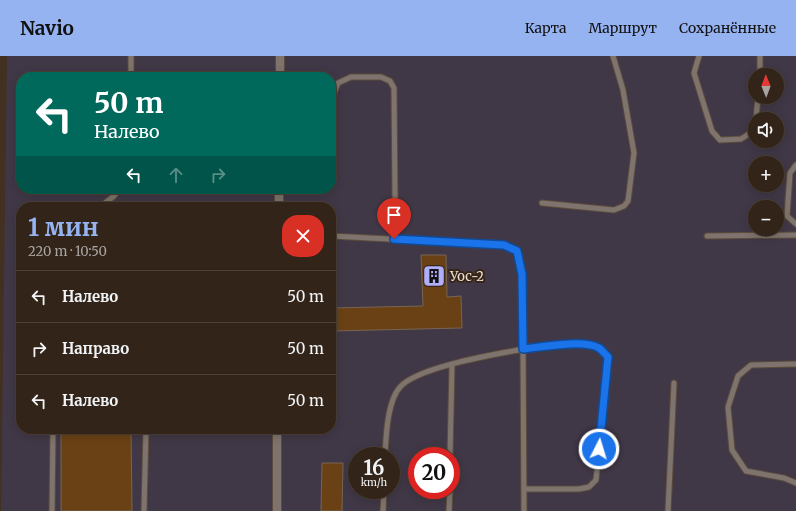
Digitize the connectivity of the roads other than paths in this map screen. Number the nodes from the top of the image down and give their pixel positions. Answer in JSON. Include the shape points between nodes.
{"nodes":[{"id":1,"x":131,"y":56,"type":"edge"},
{"id":2,"x":280,"y":56,"type":"edge"},
{"id":3,"x":613,"y":56,"type":"edge"},
{"id":4,"x":698,"y":56,"type":"edge"},
{"id":5,"x":760,"y":56,"type":"edge"},
{"id":6,"x":760,"y":68,"type":"edge"},
{"id":7,"x":131,"y":72,"type":"edge"},
{"id":8,"x":280,"y":72,"type":"edge"},
{"id":9,"x":336,"y":88,"type":"edge"},
{"id":10,"x":748,"y":134,"type":"edge"},
{"id":11,"x":796,"y":165,"type":"edge"},
{"id":12,"x":115,"y":194,"type":"edge"},
{"id":13,"x":395,"y":197,"type":"dead end"},
{"id":14,"x":106,"y":202,"type":"edge"},
{"id":15,"x":542,"y":203,"type":"dead end"},
{"id":16,"x":796,"y":224,"type":"edge"},
{"id":17,"x":796,"y":235,"type":"edge"},
{"id":18,"x":336,"y":236,"type":"edge"},
{"id":19,"x":707,"y":236,"type":"dead end"},
{"id":20,"x":523,"y":349,"type":"junction"},
{"id":21,"x":796,"y":364,"type":"edge"},
{"id":22,"x":452,"y":365,"type":"junction"},
{"id":23,"x":674,"y":383,"type":"dead end"},
{"id":24,"x":53,"y":434,"type":"edge"},
{"id":25,"x":146,"y":434,"type":"edge"},
{"id":26,"x":277,"y":434,"type":"edge"},
{"id":27,"x":385,"y":447,"type":"edge"},
{"id":28,"x":450,"y":447,"type":"edge"},
{"id":29,"x":796,"y":483,"type":"edge"},
{"id":30,"x":524,"y":489,"type":"junction"},
{"id":31,"x":384,"y":499,"type":"edge"},
{"id":32,"x":450,"y":499,"type":"edge"},
{"id":33,"x":52,"y":511,"type":"edge"},
{"id":34,"x":144,"y":511,"type":"edge"},
{"id":35,"x":277,"y":511,"type":"edge"},
{"id":36,"x":383,"y":511,"type":"edge"},
{"id":37,"x":449,"y":511,"type":"edge"},
{"id":38,"x":524,"y":511,"type":"edge"},
{"id":39,"x":668,"y":511,"type":"edge"}],
"edges":[{"from":1,"to":7,"type":"lane"},
{"from":2,"to":8,"type":"street"},
{"from":3,"to":15,"type":"lane","via":[[623,90],[634,153],[628,201],[624,206],[614,210]]},
{"from":4,"to":10,"type":"lane","via":[[694,73],[712,131],[720,140],[741,139]]},
{"from":5,"to":6,"type":"lane"},
{"from":9,"to":13,"type":"lane","via":[[338,83],[350,77],[381,77],[390,80],[394,88]]},
{"from":11,"to":16,"type":"lane","via":[[790,172],[787,216]]},
{"from":12,"to":14,"type":"lane"},
{"from":17,"to":19,"type":"lane"},
{"from":18,"to":20,"type":"lane","via":[[504,245],[517,251],[522,274]]},
{"from":20,"to":22,"type":"lane"},
{"from":20,"to":30,"type":"lane"},
{"from":20,"to":30,"type":"lane","via":[[569,344],[586,345],[598,347],[608,357],[596,480],[589,487],[579,489]]},
{"from":21,"to":29,"type":"lane","via":[[751,365],[738,376],[728,407],[732,450],[746,471],[784,478]]},
{"from":22,"to":27,"type":"lane","via":[[432,369],[401,386],[393,399]]},
{"from":22,"to":28,"type":"lane"},
{"from":23,"to":39,"type":"lane"},
{"from":24,"to":33,"type":"lane"},
{"from":25,"to":34,"type":"lane"},
{"from":26,"to":35,"type":"street"},
{"from":30,"to":38,"type":"lane"},
{"from":31,"to":36,"type":"lane"},
{"from":32,"to":37,"type":"lane"}]}
